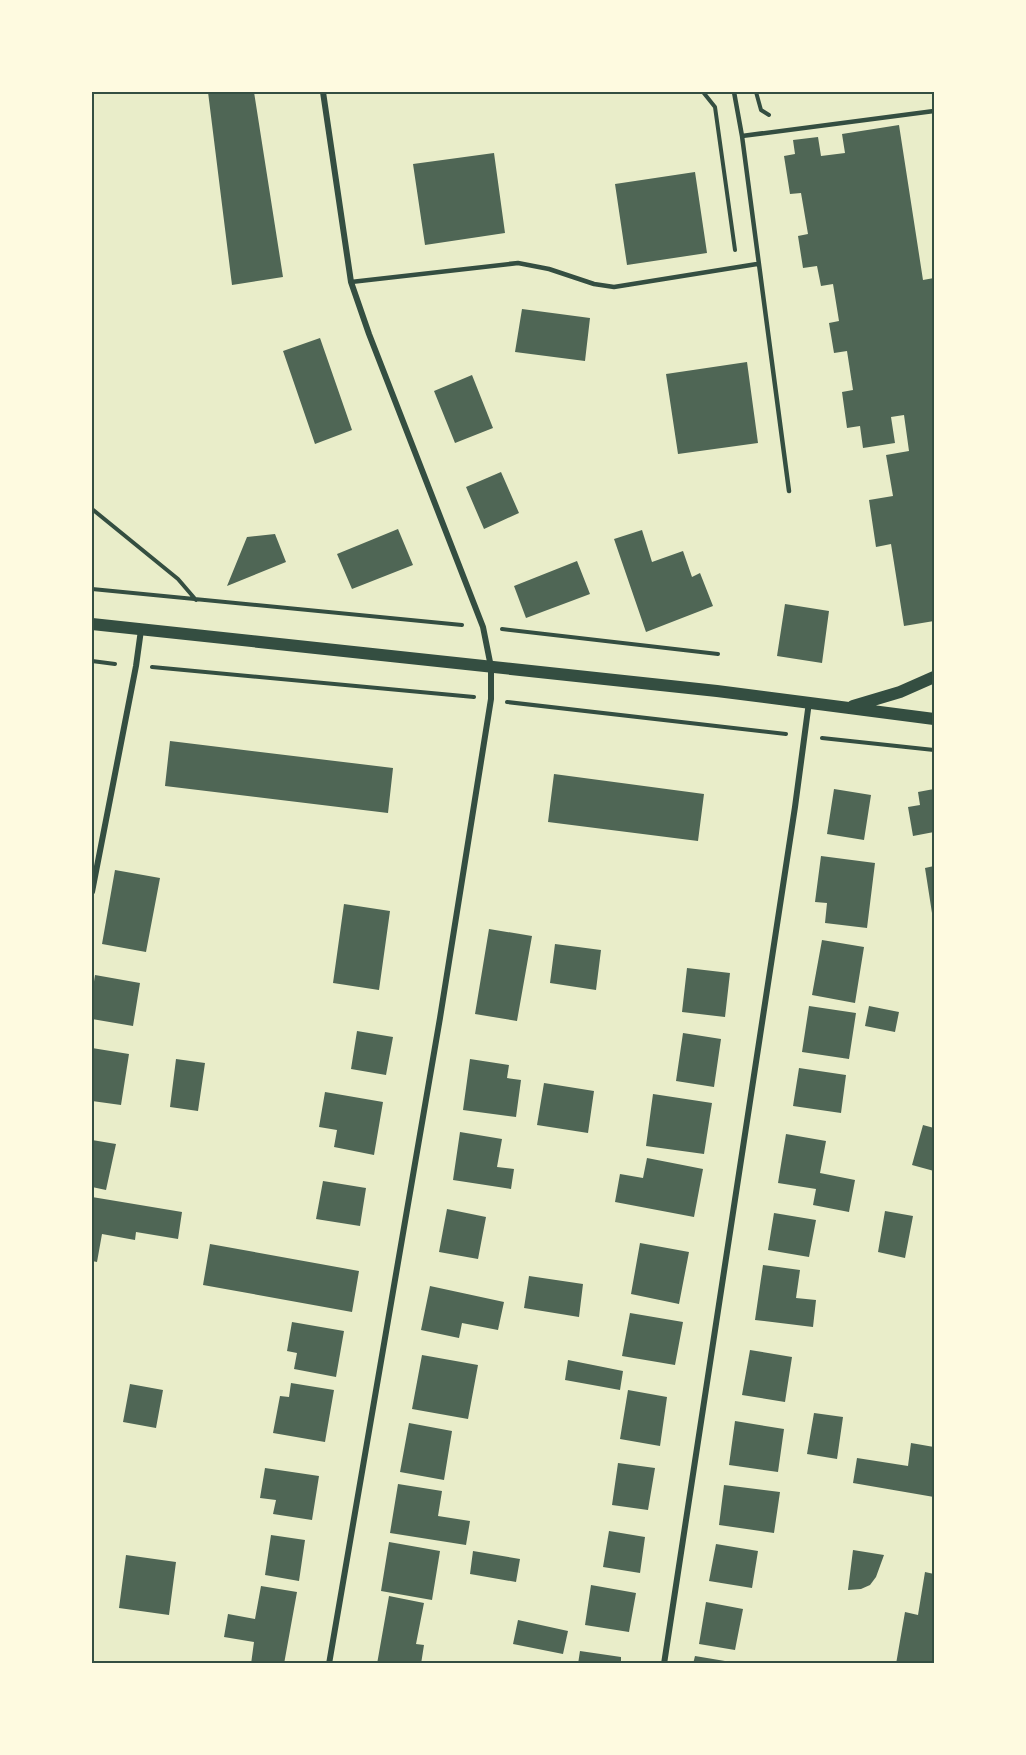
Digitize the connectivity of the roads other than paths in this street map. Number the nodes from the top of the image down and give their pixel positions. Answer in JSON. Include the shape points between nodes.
{"nodes":[{"id":1,"x":323,"y":92,"type":"edge"},
{"id":2,"x":734,"y":92,"type":"edge"},
{"id":3,"x":934,"y":111,"type":"edge"},
{"id":4,"x":742,"y":136,"type":"junction"},
{"id":5,"x":757,"y":264,"type":"junction"},
{"id":6,"x":351,"y":282,"type":"junction"},
{"id":7,"x":789,"y":491,"type":"dead end"},
{"id":8,"x":92,"y":624,"type":"edge"},
{"id":9,"x":141,"y":630,"type":"junction"},
{"id":10,"x":491,"y":667,"type":"junction"},
{"id":11,"x":934,"y":677,"type":"edge"},
{"id":12,"x":809,"y":702,"type":"junction"},
{"id":13,"x":849,"y":707,"type":"junction"},
{"id":14,"x":934,"y":719,"type":"edge"},
{"id":15,"x":92,"y":892,"type":"edge"},
{"id":16,"x":329,"y":1664,"type":"edge"},
{"id":17,"x":664,"y":1664,"type":"edge"}],
"edges":[{"from":1,"to":6,"type":"street"},
{"from":2,"to":4,"type":"lane"},
{"from":3,"to":4,"type":"lane"},
{"from":4,"to":5,"type":"lane"},
{"from":5,"to":6,"type":"lane","via":[[614,286],[518,263]]},
{"from":5,"to":7,"type":"lane"},
{"from":6,"to":10,"type":"street","via":[[483,627]]},
{"from":8,"to":9,"type":"main road"},
{"from":9,"to":10,"type":"main road"},
{"from":9,"to":15,"type":"street"},
{"from":10,"to":12,"type":"main road"},
{"from":10,"to":16,"type":"street","via":[[491,699],[440,1018]]},
{"from":11,"to":13,"type":"main road"},
{"from":12,"to":13,"type":"main road"},
{"from":12,"to":17,"type":"street"},
{"from":13,"to":14,"type":"main road"}]}
